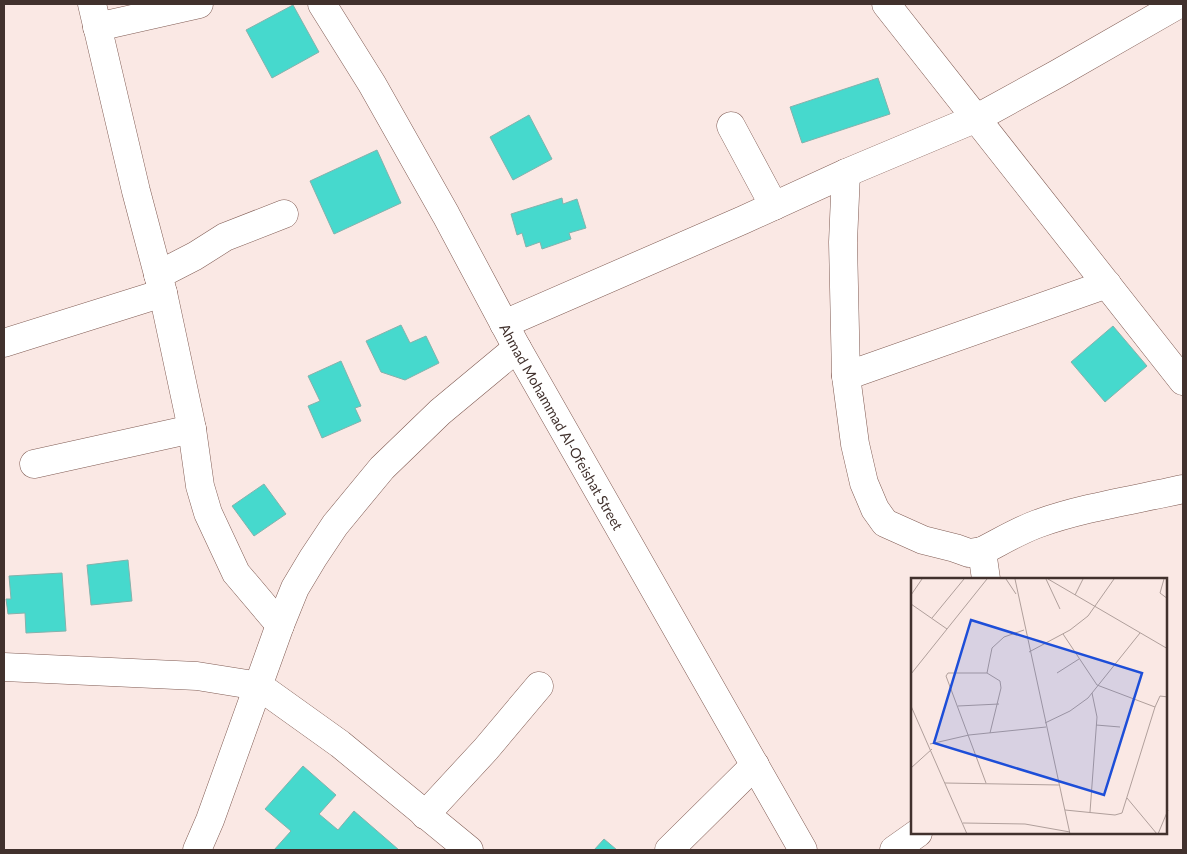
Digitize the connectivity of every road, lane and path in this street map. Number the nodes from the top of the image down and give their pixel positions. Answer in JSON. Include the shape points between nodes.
{"nodes":[{"id":1,"x":199,"y":4,"type":"edge"},
{"id":2,"x":322,"y":4,"type":"edge"},
{"id":3,"x":886,"y":4,"type":"edge"},
{"id":4,"x":1179,"y":4,"type":"edge"},
{"id":5,"x":95,"y":15,"type":"edge"},
{"id":6,"x":977,"y":118,"type":"junction"},
{"id":7,"x":731,"y":126,"type":"dead end"},
{"id":8,"x":846,"y":173,"type":"junction"},
{"id":9,"x":774,"y":206,"type":"junction"},
{"id":10,"x":284,"y":214,"type":"dead end"},
{"id":11,"x":160,"y":284,"type":"junction"},
{"id":12,"x":1107,"y":284,"type":"junction"},
{"id":13,"x":504,"y":324,"type":"junction"},
{"id":14,"x":4,"y":343,"type":"edge"},
{"id":15,"x":516,"y":348,"type":"junction"},
{"id":16,"x":846,"y":376,"type":"junction"},
{"id":17,"x":1183,"y":381,"type":"edge"},
{"id":18,"x":192,"y":428,"type":"junction"},
{"id":19,"x":34,"y":464,"type":"dead end"},
{"id":20,"x":1183,"y":489,"type":"edge"},
{"id":21,"x":982,"y":552,"type":"junction"},
{"id":22,"x":986,"y":578,"type":"edge"},
{"id":23,"x":280,"y":626,"type":"junction"},
{"id":24,"x":4,"y":667,"type":"edge"},
{"id":25,"x":259,"y":686,"type":"junction"},
{"id":26,"x":539,"y":686,"type":"dead end"},
{"id":27,"x":755,"y":765,"type":"junction"},
{"id":28,"x":425,"y":815,"type":"junction"},
{"id":29,"x":917,"y":834,"type":"edge"},
{"id":30,"x":197,"y":850,"type":"edge"},
{"id":31,"x":469,"y":850,"type":"edge"},
{"id":32,"x":669,"y":850,"type":"edge"},
{"id":33,"x":803,"y":850,"type":"edge"},
{"id":34,"x":894,"y":850,"type":"edge"}],
"edges":[{"from":1,"to":5,"type":"street"},
{"from":2,"to":13,"type":"street","name":"Ahmad Mohammad Al-Ofeishat Street","via":[[372,84]]},
{"from":3,"to":6,"type":"street"},
{"from":4,"to":6,"type":"street"},
{"from":5,"to":11,"type":"street"},
{"from":6,"to":8,"type":"street"},
{"from":6,"to":12,"type":"street"},
{"from":7,"to":9,"type":"street"},
{"from":8,"to":9,"type":"street"},
{"from":8,"to":16,"type":"street","via":[[843,242]]},
{"from":9,"to":13,"type":"street"},
{"from":10,"to":11,"type":"street","via":[[226,237],[188,260]]},
{"from":11,"to":14,"type":"street"},
{"from":11,"to":18,"type":"street"},
{"from":12,"to":16,"type":"street"},
{"from":12,"to":17,"type":"street"},
{"from":13,"to":15,"type":"street","name":"Ahmad Mohammad Al-Ofeishat Street"},
{"from":15,"to":23,"type":"street","via":[[440,412],[382,468],[335,525],[313,558],[295,588]]},
{"from":15,"to":27,"type":"street","name":"Ahmad Mohammad Al-Ofeishat Street"},
{"from":16,"to":21,"type":"street","via":[[864,483],[885,523],[922,540],[969,553]]},
{"from":18,"to":19,"type":"street"},
{"from":18,"to":23,"type":"street","via":[[200,486],[222,546],[236,572]]},
{"from":20,"to":21,"type":"street","via":[[1036,524]]},
{"from":21,"to":22,"type":"street"},
{"from":23,"to":25,"type":"street"},
{"from":24,"to":25,"type":"street","via":[[197,676]]},
{"from":25,"to":28,"type":"street","via":[[340,744]]},
{"from":25,"to":30,"type":"street"},
{"from":26,"to":28,"type":"street"},
{"from":27,"to":32,"type":"street"},
{"from":27,"to":33,"type":"street","name":"Ahmad Mohammad Al-Ofeishat Street"},
{"from":28,"to":31,"type":"street"},
{"from":29,"to":34,"type":"street"}]}
